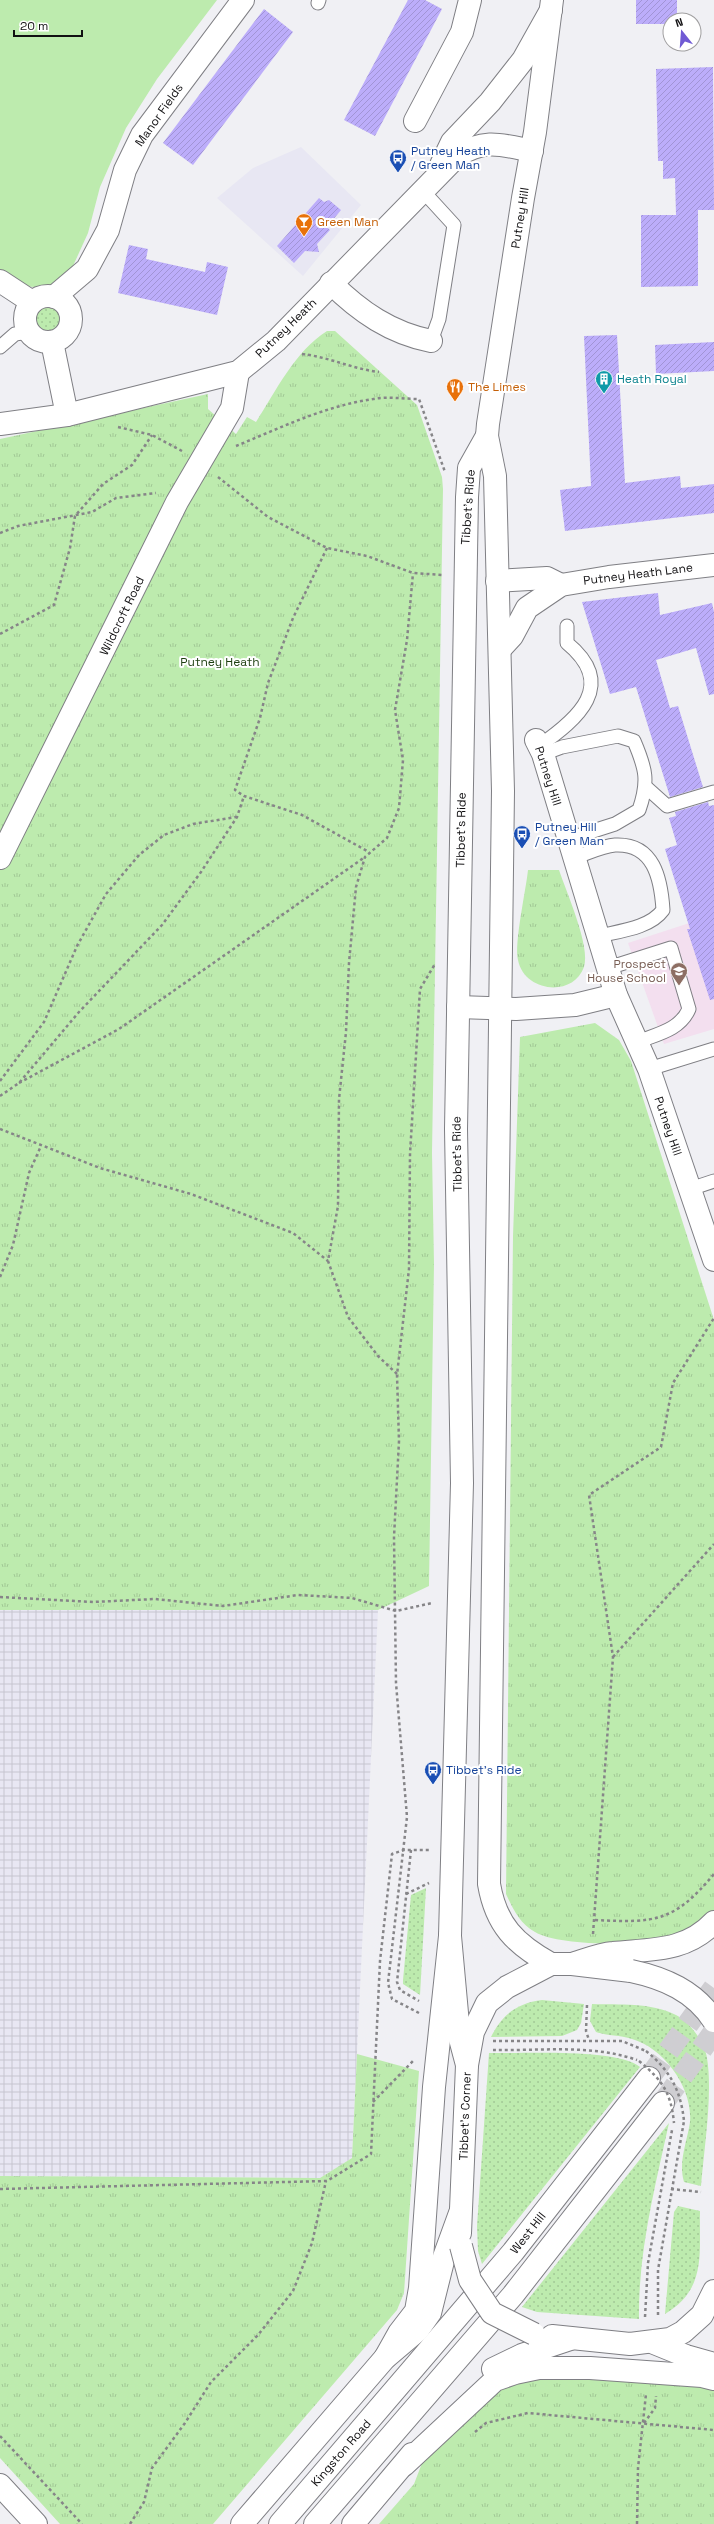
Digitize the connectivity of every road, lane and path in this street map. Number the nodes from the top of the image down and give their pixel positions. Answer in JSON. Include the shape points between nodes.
{"nodes":[{"id":1,"x":243,"y":0,"type":"edge"},
{"id":2,"x":470,"y":0,"type":"edge"},
{"id":3,"x":551,"y":5,"type":"edge"},
{"id":4,"x":415,"y":121,"type":"dead end"},
{"id":5,"x":532,"y":151,"type":"junction"},
{"id":6,"x":429,"y":183,"type":"junction"},
{"id":7,"x":0,"y":281,"type":"edge"},
{"id":8,"x":331,"y":284,"type":"junction"},
{"id":9,"x":54,"y":297,"type":"junction"},
{"id":10,"x":32,"y":302,"type":"junction"},
{"id":11,"x":29,"y":332,"type":"junction"},
{"id":12,"x":431,"y":341,"type":"joint"},
{"id":13,"x":52,"y":342,"type":"junction"},
{"id":14,"x":0,"y":347,"type":"edge"},
{"id":15,"x":302,"y":354,"type":"dead end"},
{"id":16,"x":238,"y":372,"type":"junction"},
{"id":17,"x":379,"y":372,"type":"dead end"},
{"id":18,"x":66,"y":415,"type":"junction"},
{"id":19,"x":0,"y":424,"type":"edge"},
{"id":20,"x":117,"y":427,"type":"dead end"},
{"id":21,"x":152,"y":435,"type":"junction"},
{"id":22,"x":487,"y":436,"type":"junction"},
{"id":23,"x":204,"y":454,"type":"junction"},
{"id":24,"x":441,"y":464,"type":"dead end"},
{"id":25,"x":178,"y":502,"type":"junction"},
{"id":26,"x":75,"y":516,"type":"junction"},
{"id":27,"x":0,"y":533,"type":"edge"},
{"id":28,"x":327,"y":548,"type":"junction"},
{"id":29,"x":714,"y":565,"type":"edge"},
{"id":30,"x":413,"y":573,"type":"junction"},
{"id":31,"x":435,"y":576,"type":"dead end"},
{"id":32,"x":497,"y":581,"type":"junction"},
{"id":33,"x":561,"y":585,"type":"junction"},
{"id":34,"x":567,"y":626,"type":"dead end"},
{"id":35,"x":0,"y":634,"type":"edge"},
{"id":36,"x":500,"y":648,"type":"junction"},
{"id":37,"x":539,"y":747,"type":"junction"},
{"id":38,"x":647,"y":788,"type":"junction"},
{"id":39,"x":714,"y":792,"type":"edge"},
{"id":40,"x":244,"y":796,"type":"junction"},
{"id":41,"x":237,"y":817,"type":"junction"},
{"id":42,"x":571,"y":849,"type":"junction"},
{"id":43,"x":369,"y":852,"type":"junction"},
{"id":44,"x":365,"y":857,"type":"junction"},
{"id":45,"x":0,"y":858,"type":"edge"},
{"id":46,"x":599,"y":936,"type":"junction"},
{"id":47,"x":437,"y":962,"type":"dead end"},
{"id":48,"x":608,"y":968,"type":"junction"},
{"id":49,"x":616,"y":995,"type":"junction"},
{"id":50,"x":458,"y":1007,"type":"junction"},
{"id":51,"x":502,"y":1009,"type":"junction"},
{"id":52,"x":637,"y":1042,"type":"junction"},
{"id":53,"x":714,"y":1049,"type":"edge"},
{"id":54,"x":649,"y":1069,"type":"junction"},
{"id":55,"x":0,"y":1081,"type":"edge"},
{"id":56,"x":19,"y":1083,"type":"junction"},
{"id":57,"x":0,"y":1096,"type":"edge"},
{"id":58,"x":0,"y":1129,"type":"edge"},
{"id":59,"x":41,"y":1146,"type":"junction"},
{"id":60,"x":714,"y":1181,"type":"edge"},
{"id":61,"x":690,"y":1189,"type":"junction"},
{"id":62,"x":714,"y":1260,"type":"edge"},
{"id":63,"x":328,"y":1261,"type":"junction"},
{"id":64,"x":0,"y":1277,"type":"edge"},
{"id":65,"x":714,"y":1318,"type":"edge"},
{"id":66,"x":397,"y":1375,"type":"junction"},
{"id":67,"x":714,"y":1544,"type":"edge"},
{"id":68,"x":0,"y":1597,"type":"edge"},
{"id":69,"x":432,"y":1604,"type":"dead end"},
{"id":70,"x":396,"y":1611,"type":"junction"},
{"id":71,"x":613,"y":1657,"type":"junction"},
{"id":72,"x":404,"y":1850,"type":"junction"},
{"id":73,"x":411,"y":1850,"type":"junction"},
{"id":74,"x":431,"y":1856,"type":"dead end"},
{"id":75,"x":714,"y":1874,"type":"edge"},
{"id":76,"x":431,"y":1876,"type":"dead end"},
{"id":77,"x":431,"y":1882,"type":"junction"},
{"id":78,"x":431,"y":1890,"type":"dead end"},
{"id":79,"x":406,"y":1894,"type":"junction"},
{"id":80,"x":595,"y":1920,"type":"junction"},
{"id":81,"x":714,"y":1922,"type":"edge"},
{"id":82,"x":450,"y":1936,"type":"junction"},
{"id":83,"x":592,"y":1936,"type":"dead end"},
{"id":84,"x":561,"y":1964,"type":"junction"},
{"id":85,"x":419,"y":2001,"type":"dead end"},
{"id":86,"x":587,"y":2005,"type":"dead end"},
{"id":87,"x":419,"y":2013,"type":"dead end"},
{"id":88,"x":714,"y":2021,"type":"edge"},
{"id":89,"x":589,"y":2040,"type":"junction"},
{"id":90,"x":493,"y":2041,"type":"dead end"},
{"id":91,"x":492,"y":2050,"type":"dead end"},
{"id":92,"x":417,"y":2058,"type":"dead end"},
{"id":93,"x":467,"y":2065,"type":"junction"},
{"id":94,"x":644,"y":2069,"type":"junction"},
{"id":95,"x":373,"y":2103,"type":"junction"},
{"id":96,"x":663,"y":2103,"type":"tunnel mouth"},
{"id":97,"x":326,"y":2180,"type":"junction"},
{"id":98,"x":0,"y":2189,"type":"edge"},
{"id":99,"x":671,"y":2189,"type":"junction"},
{"id":100,"x":701,"y":2192,"type":"dead end"},
{"id":101,"x":460,"y":2213,"type":"junction"},
{"id":102,"x":714,"y":2291,"type":"edge"},
{"id":103,"x":658,"y":2315,"type":"dead end"},
{"id":104,"x":645,"y":2317,"type":"dead end"},
{"id":105,"x":570,"y":2339,"type":"junction"},
{"id":106,"x":654,"y":2343,"type":"junction"},
{"id":107,"x":385,"y":2358,"type":"junction"},
{"id":108,"x":714,"y":2364,"type":"edge"},
{"id":109,"x":714,"y":2379,"type":"edge"},
{"id":110,"x":401,"y":2383,"type":"joint"},
{"id":111,"x":646,"y":2387,"type":"dead end"},
{"id":112,"x":656,"y":2389,"type":"dead end"},
{"id":113,"x":486,"y":2423,"type":"dead end"},
{"id":114,"x":644,"y":2424,"type":"junction"},
{"id":115,"x":714,"y":2430,"type":"edge"},
{"id":116,"x":0,"y":2436,"type":"edge"},
{"id":117,"x":404,"y":2465,"type":"junction"},
{"id":118,"x":0,"y":2485,"type":"edge"},
{"id":119,"x":36,"y":2524,"type":"edge"},
{"id":120,"x":82,"y":2524,"type":"edge"},
{"id":121,"x":130,"y":2524,"type":"edge"},
{"id":122,"x":242,"y":2524,"type":"edge"},
{"id":123,"x":280,"y":2524,"type":"edge"},
{"id":124,"x":315,"y":2524,"type":"edge"},
{"id":125,"x":353,"y":2524,"type":"edge"},
{"id":126,"x":636,"y":2524,"type":"edge"}],
"edges":[{"from":1,"to":9,"type":"main road","name":"Manor Fields","via":[[142,135],[125,170],[108,230],[87,269]]},
{"from":2,"to":4,"type":"main road","via":[[462,32]]},
{"from":3,"to":5,"type":"main road","name":"Putney Hill"},
{"from":3,"to":6,"type":"main road","name":"Putney Heath","via":[[523,60],[490,102],[452,142]]},
{"from":5,"to":6,"type":"main road","name":"Putney Heath","via":[[490,143],[478,145],[457,156]]},
{"from":5,"to":22,"type":"main road","name":"Putney Hill"},
{"from":6,"to":8,"type":"main road","name":"Putney Heath"},
{"from":6,"to":12,"type":"lane","via":[[454,225],[439,319]]},
{"from":7,"to":10,"type":"main road"},
{"from":8,"to":12,"type":"main road","via":[[349,302],[392,328],[405,335]]},
{"from":8,"to":16,"type":"main road","name":"Putney Heath","via":[[276,341]]},
{"from":9,"to":10,"type":"main road","name":"Manor Fields","via":[[47,296]]},
{"from":9,"to":13,"type":"main road","via":[[66,305],[71,318],[68,331]]},
{"from":10,"to":11,"type":"main road","via":[[25,321]]},
{"from":11,"to":13,"type":"main road","via":[[39,340]]},
{"from":11,"to":14,"type":"lane","via":[[15,334]]},
{"from":13,"to":18,"type":"main road"},
{"from":15,"to":17,"type":"path","via":[[324,356],[343,365]]},
{"from":16,"to":18,"type":"main road","name":"Putney Heath"},
{"from":16,"to":23,"type":"main road","name":"Wildcroft Road","via":[[232,408]]},
{"from":18,"to":19,"type":"main road","name":"Putney Heath"},
{"from":20,"to":21,"type":"path"},
{"from":21,"to":23,"type":"path"},
{"from":21,"to":26,"type":"path","via":[[132,465],[103,484]]},
{"from":22,"to":32,"type":"main road","name":"Tibbet's Ride","via":[[495,476]]},
{"from":22,"to":50,"type":"main road","name":"Tibbet's Ride","via":[[468,468]]},
{"from":23,"to":24,"type":"path","via":[[228,449],[296,421],[339,407],[372,399],[419,399]]},
{"from":23,"to":25,"type":"main road","name":"Wildcroft Road"},
{"from":23,"to":28,"type":"path","via":[[247,503]]},
{"from":25,"to":26,"type":"path","via":[[162,492],[116,498],[92,512]]},
{"from":25,"to":45,"type":"main road","name":"Wildcroft Road"},
{"from":26,"to":27,"type":"path","via":[[18,526]]},
{"from":26,"to":35,"type":"path","via":[[70,548],[54,605]]},
{"from":28,"to":30,"type":"path","via":[[367,556]]},
{"from":28,"to":40,"type":"path","via":[[293,618],[268,682],[260,718],[235,790]]},
{"from":29,"to":33,"type":"main road","name":"Putney Heath Lane"},
{"from":30,"to":31,"type":"path"},
{"from":30,"to":43,"type":"path","via":[[407,640],[395,710],[403,760],[399,808],[388,838]]},
{"from":32,"to":33,"type":"main road","name":"Putney Heath Lane","via":[[547,578]]},
{"from":32,"to":36,"type":"main road","name":"Tibbet's Ride"},
{"from":33,"to":36,"type":"main road","name":"Putney Heath Lane","via":[[527,608],[512,636]]},
{"from":34,"to":37,"type":"lane","via":[[567,643],[586,662],[592,678],[590,695],[583,708],[565,728]]},
{"from":36,"to":51,"type":"main road","name":"Tibbet's Ride","via":[[503,791]]},
{"from":37,"to":38,"type":"lane","via":[[562,747],[618,736],[634,741],[641,758]]},
{"from":37,"to":42,"type":"main road","name":"Putney Hill"},
{"from":38,"to":39,"type":"lane","via":[[667,806]]},
{"from":38,"to":42,"type":"lane","via":[[639,810]]},
{"from":40,"to":41,"type":"path"},
{"from":40,"to":43,"type":"path","via":[[302,815]]},
{"from":41,"to":55,"type":"path","via":[[193,824],[164,835],[139,855],[106,894],[77,946],[44,1022]]},
{"from":41,"to":56,"type":"path","via":[[162,925],[79,1012]]},
{"from":42,"to":46,"type":"main road","name":"Putney Hill"},
{"from":42,"to":46,"type":"lane","via":[[615,845],[642,850],[651,860],[662,896],[663,910],[658,918]]},
{"from":43,"to":44,"type":"path"},
{"from":44,"to":56,"type":"path","via":[[119,1028]]},
{"from":44,"to":63,"type":"path","via":[[356,887],[346,1032],[338,1099],[338,1206]]},
{"from":46,"to":48,"type":"main road","name":"Putney Hill"},
{"from":47,"to":66,"type":"path","via":[[420,989],[410,1154],[409,1269]]},
{"from":48,"to":49,"type":"main road","name":"Putney Hill"},
{"from":48,"to":52,"type":"lane","via":[[671,948],[689,1009],[686,1017],[672,1028]]},
{"from":49,"to":51,"type":"main road","via":[[575,1005]]},
{"from":49,"to":52,"type":"main road","name":"Putney Hill"},
{"from":50,"to":51,"type":"main road"},
{"from":50,"to":82,"type":"main road","name":"Tibbet's Ride","via":[[456,1129],[462,1483]]},
{"from":51,"to":84,"type":"main road","name":"Tibbet's Ride","via":[[489,1884],[492,1904],[501,1922],[530,1952]]},
{"from":52,"to":54,"type":"main road","name":"Putney Hill"},
{"from":53,"to":54,"type":"lane"},
{"from":54,"to":61,"type":"main road","name":"Putney Hill"},
{"from":56,"to":57,"type":"path"},
{"from":58,"to":59,"type":"path"},
{"from":59,"to":63,"type":"path","via":[[100,1168],[191,1194],[293,1233]]},
{"from":59,"to":64,"type":"path","via":[[29,1173],[13,1246]]},
{"from":60,"to":61,"type":"lane"},
{"from":61,"to":62,"type":"main road","name":"Putney Hill"},
{"from":63,"to":66,"type":"path","via":[[348,1317],[378,1356]]},
{"from":65,"to":71,"type":"path","via":[[673,1383],[661,1447],[589,1495]]},
{"from":66,"to":70,"type":"path","via":[[399,1441],[394,1537]]},
{"from":67,"to":71,"type":"path"},
{"from":68,"to":70,"type":"path","via":[[93,1602],[155,1599],[223,1606],[298,1595],[352,1598]]},
{"from":69,"to":70,"type":"path"},
{"from":70,"to":72,"type":"path","via":[[396,1683],[407,1817]]},
{"from":71,"to":80,"type":"path"},
{"from":72,"to":73,"type":"path"},
{"from":72,"to":87,"type":"path","via":[[388,1983],[392,1999]]},
{"from":72,"to":95,"type":"path","via":[[392,1854],[380,1961]]},
{"from":73,"to":74,"type":"path","via":[[432,1850]]},
{"from":73,"to":79,"type":"path"},
{"from":75,"to":80,"type":"path","via":[[693,1899],[679,1910],[667,1915],[635,1922]]},
{"from":76,"to":77,"type":"path"},
{"from":77,"to":78,"type":"path"},
{"from":77,"to":79,"type":"path"},
{"from":79,"to":85,"type":"path","via":[[397,1982],[400,1990]]},
{"from":80,"to":83,"type":"path"},
{"from":81,"to":84,"type":"main road","name":"Tibbet's Corner","via":[[683,1943],[657,1950],[612,1953]]},
{"from":82,"to":93,"type":"main road","name":"Tibbet's Ride","via":[[459,2035]]},
{"from":82,"to":107,"type":"main road","via":[[434,2087],[420,2288],[416,2311],[399,2333]]},
{"from":84,"to":88,"type":"main road","bridge":true,"via":[[649,1975],[675,1985],[694,1998]]},
{"from":84,"to":93,"type":"main road","name":"Tibbet's Corner","via":[[507,1987],[487,2003],[473,2032]]},
{"from":86,"to":89,"type":"path","via":[[586,2031]]},
{"from":89,"to":90,"type":"path"},
{"from":89,"to":99,"type":"path","bridge":true,"via":[[622,2041],[646,2051],[658,2060],[676,2084],[684,2120]]},
{"from":91,"to":94,"type":"path","via":[[619,2053]]},
{"from":92,"to":95,"type":"path"},
{"from":93,"to":101,"type":"main road","name":"Tibbet's Corner"},
{"from":94,"to":104,"type":"path","bridge":true,"via":[[657,2076],[666,2090],[674,2123],[648,2263]]},
{"from":94,"to":110,"type":"main road","name":"West Hill","via":[[512,2252]]},
{"from":95,"to":97,"type":"path","via":[[371,2154]]},
{"from":96,"to":124,"type":"main road","via":[[513,2295]]},
{"from":97,"to":98,"type":"path"},
{"from":97,"to":121,"type":"path","via":[[312,2243],[292,2291],[258,2335],[211,2382],[152,2468],[144,2502]]},
{"from":99,"to":100,"type":"path"},
{"from":99,"to":103,"type":"path","via":[[658,2270]]},
{"from":101,"to":105,"type":"main road","name":"Tibbet's Corner","bridge":true,"via":[[461,2246],[470,2280],[492,2312],[534,2334]]},
{"from":101,"to":107,"type":"main road","via":[[444,2257],[430,2313],[418,2330]]},
{"from":102,"to":106,"type":"main road","via":[[702,2315],[683,2332]]},
{"from":105,"to":106,"type":"main road","name":"Tibbet's Corner","via":[[630,2344]]},
{"from":105,"to":117,"type":"main road","via":[[522,2355],[488,2371],[441,2414]]},
{"from":106,"to":108,"type":"main road"},
{"from":107,"to":122,"type":"main road"},
{"from":109,"to":117,"type":"main road","via":[[590,2368],[539,2368],[515,2372],[495,2380]]},
{"from":110,"to":123,"type":"main road","name":"Kingston Road"},
{"from":111,"to":114,"type":"path"},
{"from":112,"to":114,"type":"path","via":[[655,2408]]},
{"from":113,"to":114,"type":"path","via":[[528,2413]]},
{"from":114,"to":115,"type":"path"},
{"from":114,"to":126,"type":"path","via":[[638,2468]]},
{"from":116,"to":120,"type":"path"},
{"from":117,"to":125,"type":"main road"},
{"from":118,"to":119,"type":"main road"}]}
